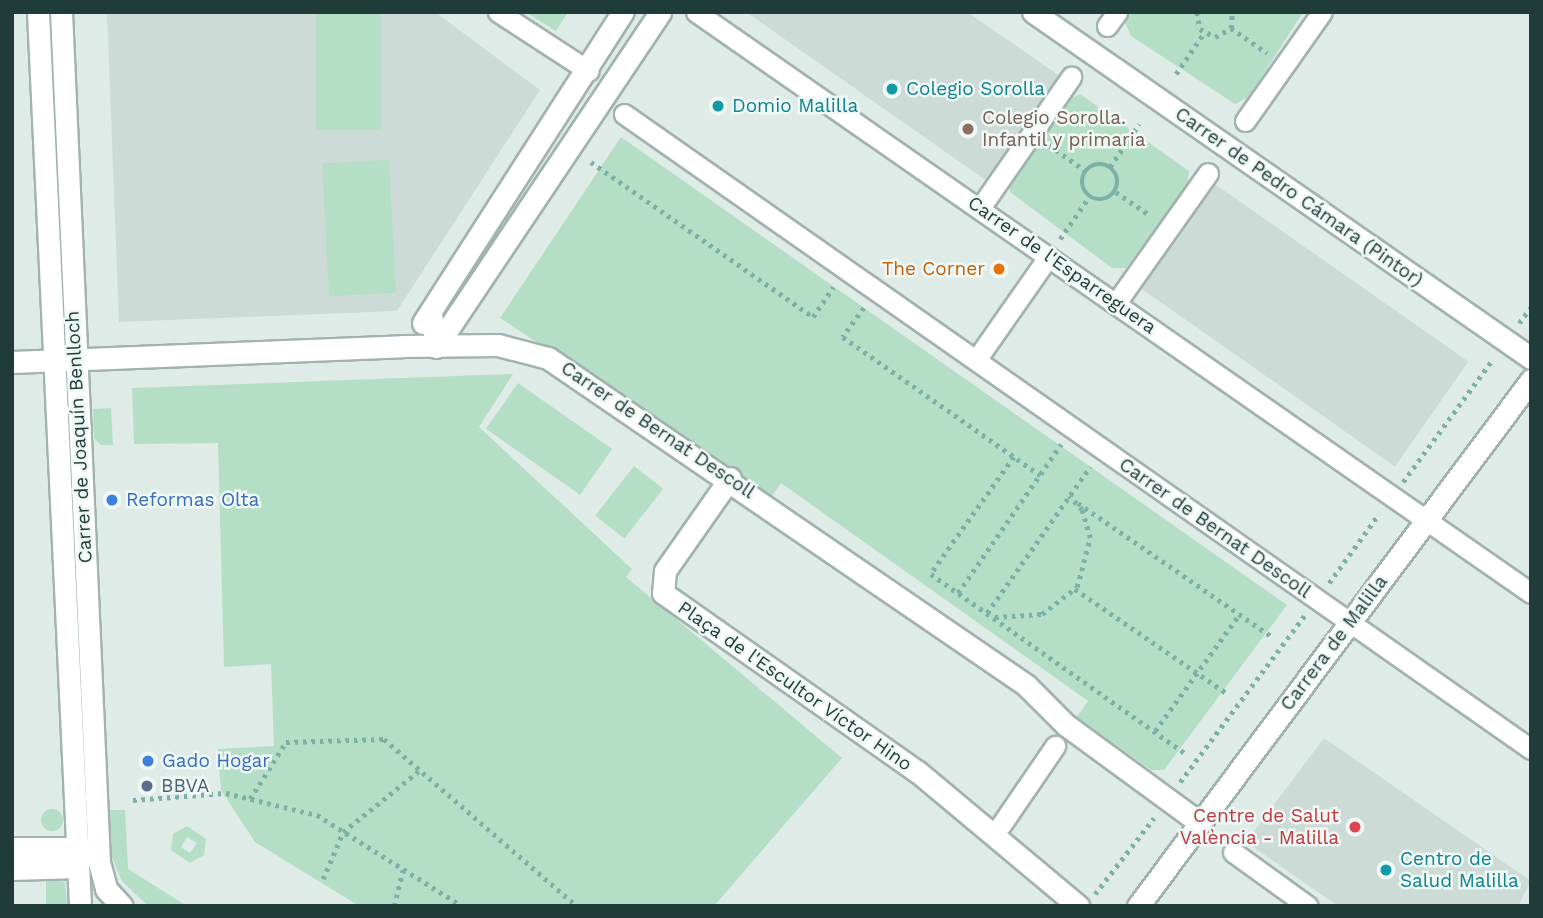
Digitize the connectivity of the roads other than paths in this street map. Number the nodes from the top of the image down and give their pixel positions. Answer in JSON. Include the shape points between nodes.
{"nodes":[{"id":1,"x":38,"y":12,"type":"edge"},
{"id":2,"x":61,"y":12,"type":"edge"},
{"id":3,"x":498,"y":12,"type":"edge"},
{"id":4,"x":623,"y":12,"type":"edge"},
{"id":5,"x":660,"y":12,"type":"edge"},
{"id":6,"x":696,"y":12,"type":"edge"},
{"id":7,"x":1033,"y":12,"type":"edge"},
{"id":8,"x":1322,"y":12,"type":"edge"},
{"id":9,"x":589,"y":71,"type":"junction"},
{"id":10,"x":1072,"y":78,"type":"dead end"},
{"id":11,"x":624,"y":114,"type":"dead end"},
{"id":12,"x":1245,"y":121,"type":"dead end"},
{"id":13,"x":1208,"y":173,"type":"dead end"},
{"id":14,"x":980,"y":208,"type":"junction"},
{"id":15,"x":1048,"y":257,"type":"junction"},
{"id":16,"x":1116,"y":303,"type":"junction"},
{"id":17,"x":431,"y":314,"type":"junction"},
{"id":18,"x":403,"y":346,"type":"junction"},
{"id":19,"x":436,"y":347,"type":"junction"},
{"id":20,"x":1531,"y":358,"type":"edge"},
{"id":21,"x":76,"y":359,"type":"junction"},
{"id":22,"x":976,"y":360,"type":"junction"},
{"id":23,"x":54,"y":361,"type":"junction"},
{"id":24,"x":12,"y":362,"type":"edge"},
{"id":25,"x":1531,"y":380,"type":"edge"},
{"id":26,"x":730,"y":478,"type":"junction"},
{"id":27,"x":1426,"y":520,"type":"junction"},
{"id":28,"x":1531,"y":593,"type":"edge"},
{"id":29,"x":1349,"y":622,"type":"junction"},
{"id":30,"x":1055,"y":746,"type":"dead end"},
{"id":31,"x":1531,"y":749,"type":"edge"},
{"id":32,"x":1200,"y":822,"type":"junction"},
{"id":33,"x":999,"y":833,"type":"junction"},
{"id":34,"x":12,"y":848,"type":"edge"},
{"id":35,"x":1233,"y":852,"type":"dead end"},
{"id":36,"x":76,"y":858,"type":"junction"},
{"id":37,"x":99,"y":862,"type":"junction"},
{"id":38,"x":12,"y":869,"type":"edge"},
{"id":39,"x":1086,"y":901,"type":"edge"},
{"id":40,"x":80,"y":906,"type":"edge"},
{"id":41,"x":122,"y":906,"type":"edge"},
{"id":42,"x":1138,"y":906,"type":"edge"},
{"id":43,"x":1308,"y":906,"type":"edge"}],
"edges":[{"from":1,"to":23,"type":"street","name":"Carrer de Joaquín Benlloch"},
{"from":2,"to":21,"type":"street","name":"Carrer de Joaquín Benlloch"},
{"from":3,"to":9,"type":"street"},
{"from":4,"to":9,"type":"street"},
{"from":5,"to":19,"type":"street"},
{"from":6,"to":14,"type":"street","name":"Carrer de l'Esparreguera"},
{"from":7,"to":20,"type":"street","name":"Carrer de Pedro Cámara (Pintor)"},
{"from":8,"to":12,"type":"street"},
{"from":9,"to":17,"type":"street"},
{"from":10,"to":14,"type":"street"},
{"from":11,"to":22,"type":"street","name":"Carrer de Bernat Descoll"},
{"from":13,"to":16,"type":"street"},
{"from":14,"to":15,"type":"street","name":"Carrer de l'Esparreguera"},
{"from":15,"to":16,"type":"street","name":"Carrer de l'Esparreguera"},
{"from":15,"to":22,"type":"street"},
{"from":16,"to":27,"type":"street","name":"Carrer de l'Esparreguera"},
{"from":17,"to":18,"type":"street"},
{"from":17,"to":19,"type":"street"},
{"from":18,"to":19,"type":"street","name":"Carrer de Bernat Descoll"},
{"from":18,"to":21,"type":"street","name":"Carrer de Bernat Descoll"},
{"from":19,"to":26,"type":"street","name":"Carrer de Bernat Descoll","via":[[498,345],[548,358]]},
{"from":21,"to":23,"type":"street","name":"Carrer de Bernat Descoll"},
{"from":21,"to":37,"type":"street","name":"Carrer de Joaquín Benlloch"},
{"from":22,"to":29,"type":"street","name":"Carrer de Bernat Descoll"},
{"from":23,"to":24,"type":"street","name":"Carrer de Bernat Descoll"},
{"from":23,"to":36,"type":"street","name":"Carrer de Joaquín Benlloch"},
{"from":25,"to":27,"type":"street","name":"Carrera de Malilla"},
{"from":26,"to":32,"type":"street","name":"Carrer de Bernat Descoll","via":[[1026,685],[1066,725]]},
{"from":26,"to":33,"type":"street","name":"Plaça de l'Escultor Víctor Hino","via":[[664,571],[663,593]]},
{"from":27,"to":28,"type":"street","name":"Carrer de l'Esparreguera"},
{"from":27,"to":29,"type":"street","name":"Carrera de Malilla"},
{"from":29,"to":31,"type":"street","name":"Carrer de Bernat Descoll"},
{"from":29,"to":32,"type":"street","name":"Carrera de Malilla"},
{"from":30,"to":33,"type":"street"},
{"from":32,"to":42,"type":"street","name":"Carrera de Malilla"},
{"from":33,"to":39,"type":"street"},
{"from":34,"to":36,"type":"street"},
{"from":35,"to":43,"type":"street"},
{"from":36,"to":37,"type":"street"},
{"from":36,"to":38,"type":"street"},
{"from":36,"to":40,"type":"street","name":"Carrer de Joaquín Benlloch"},
{"from":37,"to":41,"type":"street","name":"Carrer de Joaquín Benlloch","via":[[106,889]]}]}
